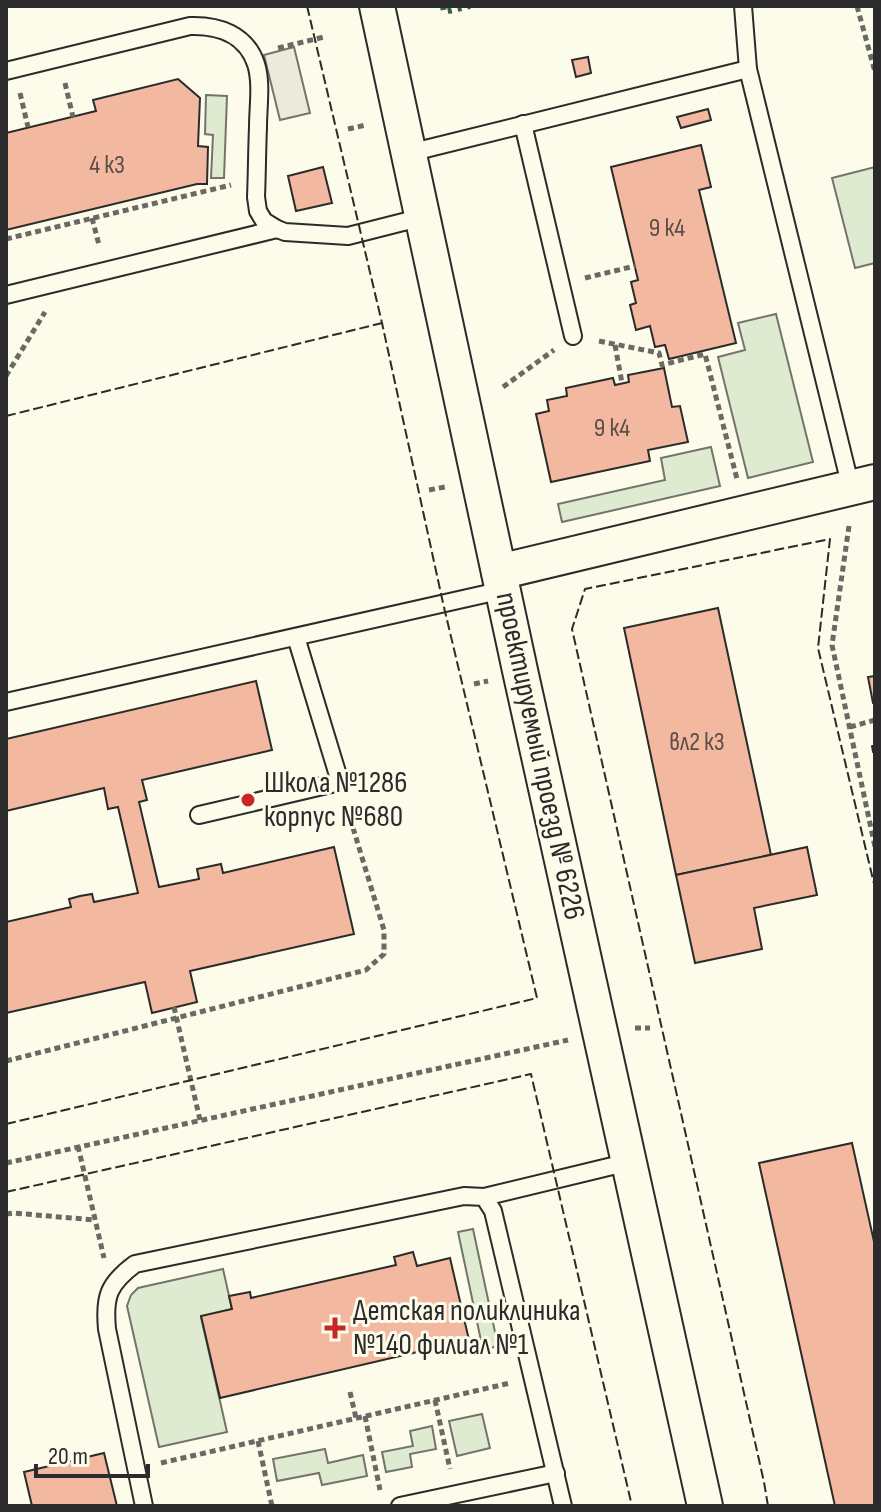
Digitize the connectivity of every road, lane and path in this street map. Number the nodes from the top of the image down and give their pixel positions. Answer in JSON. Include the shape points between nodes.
{"nodes":[{"id":1,"x":377,"y":6,"type":"edge"},
{"id":2,"x":857,"y":6,"type":"edge"},
{"id":3,"x":748,"y":7,"type":"edge"},
{"id":4,"x":324,"y":37,"type":"dead end"},
{"id":5,"x":251,"y":54,"type":"junction"},
{"id":6,"x":748,"y":69,"type":"junction"},
{"id":7,"x":6,"y":71,"type":"edge"},
{"id":8,"x":875,"y":72,"type":"edge"},
{"id":9,"x":523,"y":124,"type":"junction"},
{"id":10,"x":367,"y":125,"type":"dead end"},
{"id":11,"x":348,"y":129,"type":"dead end"},
{"id":12,"x":409,"y":153,"type":"junction"},
{"id":13,"x":256,"y":179,"type":"junction"},
{"id":14,"x":423,"y":217,"type":"junction"},
{"id":15,"x":277,"y":229,"type":"junction"},
{"id":16,"x":6,"y":239,"type":"edge"},
{"id":17,"x":635,"y":266,"type":"dead end"},
{"id":18,"x":65,"y":280,"type":"junction"},
{"id":19,"x":561,"y":284,"type":"junction"},
{"id":20,"x":6,"y":295,"type":"edge"},
{"id":21,"x":573,"y":336,"type":"junction"},
{"id":22,"x":615,"y":344,"type":"junction"},
{"id":23,"x":6,"y":376,"type":"edge"},
{"id":24,"x":622,"y":383,"type":"dead end"},
{"id":25,"x":503,"y":387,"type":"dead end"},
{"id":26,"x":450,"y":486,"type":"dead end"},
{"id":27,"x":429,"y":490,"type":"dead end"},
{"id":28,"x":740,"y":491,"type":"dead end"},
{"id":29,"x":858,"y":497,"type":"edge"},
{"id":30,"x":501,"y":581,"type":"junction"},
{"id":31,"x":296,"y":637,"type":"junction"},
{"id":32,"x":6,"y":702,"type":"edge"},
{"id":33,"x":875,"y":720,"type":"edge"},
{"id":34,"x":850,"y":727,"type":"junction"},
{"id":35,"x":340,"y":782,"type":"junction"},
{"id":36,"x":199,"y":815,"type":"dead end"},
{"id":37,"x":875,"y":847,"type":"edge"},
{"id":38,"x":174,"y":1007,"type":"dead end"},
{"id":39,"x":177,"y":1019,"type":"junction"},
{"id":40,"x":576,"y":1038,"type":"dead end"},
{"id":41,"x":6,"y":1061,"type":"edge"},
{"id":42,"x":200,"y":1120,"type":"junction"},
{"id":43,"x":78,"y":1146,"type":"junction"},
{"id":44,"x":629,"y":1162,"type":"junction"},
{"id":45,"x":6,"y":1163,"type":"edge"},
{"id":46,"x":484,"y":1197,"type":"junction"},
{"id":47,"x":6,"y":1214,"type":"edge"},
{"id":48,"x":95,"y":1220,"type":"junction"},
{"id":49,"x":110,"y":1288,"type":"junction"},
{"id":50,"x":533,"y":1378,"type":"junction"},
{"id":51,"x":350,"y":1392,"type":"dead end"},
{"id":52,"x":435,"y":1400,"type":"junction"},
{"id":53,"x":365,"y":1416,"type":"junction"},
{"id":54,"x":356,"y":1418,"type":"junction"},
{"id":55,"x":258,"y":1441,"type":"junction"},
{"id":56,"x":136,"y":1469,"type":"junction"},
{"id":57,"x":556,"y":1473,"type":"junction"},
{"id":58,"x":380,"y":1491,"type":"dead end"},
{"id":59,"x":456,"y":1494,"type":"junction"},
{"id":60,"x":144,"y":1506,"type":"edge"},
{"id":61,"x":272,"y":1506,"type":"edge"},
{"id":62,"x":400,"y":1506,"type":"edge"},
{"id":63,"x":563,"y":1506,"type":"edge"},
{"id":64,"x":705,"y":1506,"type":"edge"}],
"edges":[{"from":1,"to":12,"type":"street","name":"проектируемый проезд № 6226"},
{"from":2,"to":8,"type":"path"},
{"from":3,"to":6,"type":"lane"},
{"from":4,"to":5,"type":"path"},
{"from":5,"to":7,"type":"lane","via":[[220,28],[190,26]]},
{"from":5,"to":13,"type":"lane","via":[[259,84]]},
{"from":6,"to":9,"type":"lane"},
{"from":6,"to":29,"type":"lane"},
{"from":9,"to":12,"type":"lane"},
{"from":9,"to":19,"type":"lane"},
{"from":10,"to":11,"type":"path"},
{"from":12,"to":14,"type":"street","name":"проектируемый проезд № 6226"},
{"from":13,"to":15,"type":"lane","via":[[258,211]]},
{"from":13,"to":16,"type":"path"},
{"from":14,"to":15,"type":"lane","via":[[348,236]]},
{"from":14,"to":30,"type":"street","name":"проектируемый проезд № 6226"},
{"from":15,"to":18,"type":"lane"},
{"from":17,"to":19,"type":"path"},
{"from":18,"to":20,"type":"lane"},
{"from":18,"to":23,"type":"path"},
{"from":19,"to":21,"type":"lane"},
{"from":21,"to":22,"type":"path"},
{"from":21,"to":25,"type":"path"},
{"from":22,"to":24,"type":"path"},
{"from":22,"to":28,"type":"path","via":[[659,353],[662,365],[705,354]]},
{"from":26,"to":27,"type":"path"},
{"from":29,"to":30,"type":"street"},
{"from":29,"to":34,"type":"path","via":[[832,645]]},
{"from":30,"to":31,"type":"lane"},
{"from":30,"to":44,"type":"street","name":"проектируемый проезд № 6226"},
{"from":31,"to":32,"type":"lane"},
{"from":31,"to":35,"type":"lane"},
{"from":33,"to":34,"type":"path"},
{"from":34,"to":37,"type":"path"},
{"from":35,"to":36,"type":"lane"},
{"from":35,"to":39,"type":"path","via":[[384,930],[384,954],[366,970]]},
{"from":38,"to":39,"type":"path"},
{"from":39,"to":41,"type":"path"},
{"from":39,"to":42,"type":"path"},
{"from":40,"to":42,"type":"path"},
{"from":42,"to":43,"type":"path"},
{"from":43,"to":45,"type":"path"},
{"from":43,"to":48,"type":"path"},
{"from":44,"to":46,"type":"lane"},
{"from":44,"to":64,"type":"street","name":"проектируемый проезд № 6226"},
{"from":46,"to":49,"type":"lane","via":[[464,1196],[135,1264]]},
{"from":46,"to":50,"type":"lane","via":[[493,1211]]},
{"from":47,"to":48,"type":"path"},
{"from":48,"to":49,"type":"path"},
{"from":49,"to":56,"type":"lane","via":[[107,1329]]},
{"from":50,"to":52,"type":"path"},
{"from":50,"to":57,"type":"lane"},
{"from":51,"to":54,"type":"path"},
{"from":52,"to":53,"type":"path"},
{"from":52,"to":59,"type":"path"},
{"from":53,"to":54,"type":"path"},
{"from":53,"to":58,"type":"path"},
{"from":54,"to":55,"type":"path"},
{"from":55,"to":56,"type":"path"},
{"from":55,"to":61,"type":"path"},
{"from":56,"to":60,"type":"lane"},
{"from":57,"to":59,"type":"lane"},
{"from":57,"to":63,"type":"lane"},
{"from":59,"to":62,"type":"lane"}]}
